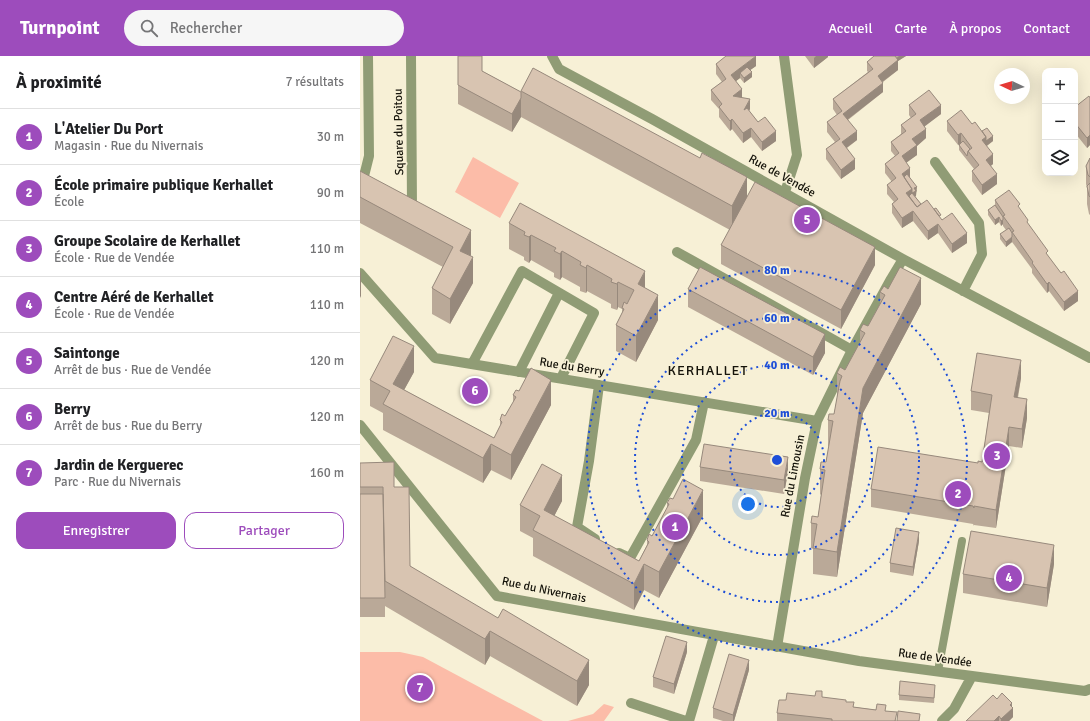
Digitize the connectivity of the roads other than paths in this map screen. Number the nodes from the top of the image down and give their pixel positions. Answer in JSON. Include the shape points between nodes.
{"nodes":[{"id":1,"x":368,"y":56,"type":"edge"},
{"id":2,"x":411,"y":56,"type":"edge"},
{"id":3,"x":552,"y":56,"type":"edge"},
{"id":4,"x":784,"y":56,"type":"edge"},
{"id":5,"x":935,"y":162,"type":"dead end"},
{"id":6,"x":364,"y":181,"type":"edge"},
{"id":7,"x":785,"y":192,"type":"junction"},
{"id":8,"x":400,"y":201,"type":"edge"},
{"id":9,"x":677,"y":252,"type":"dead end"},
{"id":10,"x":903,"y":259,"type":"junction"},
{"id":11,"x":360,"y":272,"type":"edge"},
{"id":12,"x":963,"y":291,"type":"junction"},
{"id":13,"x":560,"y":293,"type":"junction"},
{"id":14,"x":852,"y":350,"type":"junction"},
{"id":15,"x":1090,"y":358,"type":"edge"},
{"id":16,"x":472,"y":364,"type":"junction"},
{"id":17,"x":519,"y":372,"type":"junction"},
{"id":18,"x":561,"y":378,"type":"junction"},
{"id":19,"x":599,"y":385,"type":"junction"},
{"id":20,"x":704,"y":402,"type":"junction"},
{"id":21,"x":817,"y":421,"type":"junction"},
{"id":22,"x":360,"y":425,"type":"edge"},
{"id":23,"x":962,"y":541,"type":"dead end"},
{"id":24,"x":714,"y":636,"type":"junction"},
{"id":25,"x":777,"y":647,"type":"junction"},
{"id":26,"x":938,"y":671,"type":"junction"},
{"id":27,"x":972,"y":676,"type":"junction"},
{"id":28,"x":1090,"y":689,"type":"edge"},
{"id":29,"x":631,"y":703,"type":"dead end"},
{"id":30,"x":688,"y":721,"type":"edge"},
{"id":31,"x":942,"y":721,"type":"edge"}],
"edges":[{"from":1,"to":6,"type":"street","via":[[369,156]]},
{"from":2,"to":8,"type":"street","name":"Square du Poitou","via":[[416,209]]},
{"from":3,"to":7,"type":"street","name":"Rue de Vendée","via":[[559,69]]},
{"from":4,"to":7,"type":"street","via":[[797,156]]},
{"from":5,"to":12,"type":"street","via":[[979,223],[982,254]]},
{"from":7,"to":10,"type":"street","name":"Rue de Vendée"},
{"from":9,"to":14,"type":"street"},
{"from":10,"to":12,"type":"street","name":"Rue de Vendée"},
{"from":10,"to":14,"type":"street","name":"Rue du Limousin"},
{"from":11,"to":16,"type":"street","name":"Rue du Berry","via":[[435,358]]},
{"from":12,"to":15,"type":"street","name":"Rue de Vendée"},
{"from":13,"to":16,"type":"street","via":[[522,271]]},
{"from":13,"to":17,"type":"street"},
{"from":13,"to":18,"type":"street","via":[[594,313]]},
{"from":14,"to":21,"type":"street","name":"Rue du Limousin"},
{"from":16,"to":17,"type":"street","name":"Rue du Berry"},
{"from":17,"to":18,"type":"street","name":"Rue du Berry"},
{"from":18,"to":19,"type":"street","name":"Rue du Berry"},
{"from":19,"to":20,"type":"street","name":"Rue du Berry"},
{"from":19,"to":20,"type":"street","via":[[577,527],[630,558],[696,440]]},
{"from":20,"to":21,"type":"street","name":"Rue du Berry"},
{"from":21,"to":25,"type":"street","name":"Rue du Limousin"},
{"from":22,"to":24,"type":"street","name":"Rue du Nivernais","via":[[497,596]]},
{"from":23,"to":26,"type":"lane"},
{"from":24,"to":25,"type":"street","name":"Rue du Nivernais"},
{"from":24,"to":30,"type":"street"},
{"from":25,"to":26,"type":"street","name":"Rue de Vendée"},
{"from":26,"to":27,"type":"street","name":"Rue de Vendée"},
{"from":27,"to":28,"type":"street","name":"Rue de Vendée","via":[[1085,691]]},
{"from":27,"to":31,"type":"street","via":[[954,710]]},
{"from":29,"to":30,"type":"street"}]}
